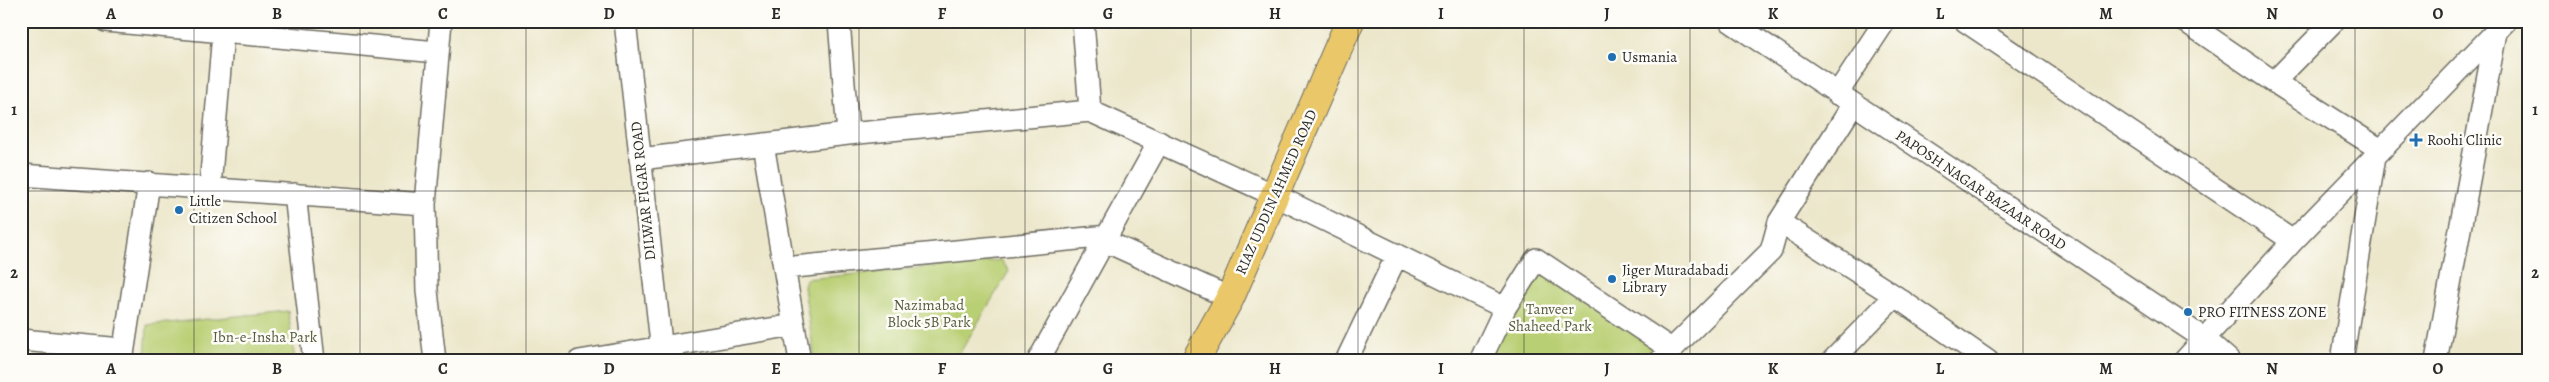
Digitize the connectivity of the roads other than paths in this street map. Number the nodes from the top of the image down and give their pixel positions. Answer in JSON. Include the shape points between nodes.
{"nodes":[{"id":1,"x":106,"y":21,"type":"edge"},
{"id":2,"x":441,"y":21,"type":"edge"},
{"id":3,"x":625,"y":21,"type":"edge"},
{"id":4,"x":839,"y":21,"type":"edge"},
{"id":5,"x":1083,"y":21,"type":"edge"},
{"id":6,"x":1350,"y":21,"type":"edge"},
{"id":7,"x":1730,"y":21,"type":"edge"},
{"id":8,"x":1885,"y":21,"type":"edge"},
{"id":9,"x":1965,"y":21,"type":"edge"},
{"id":10,"x":2185,"y":21,"type":"edge"},
{"id":11,"x":2334,"y":21,"type":"edge"},
{"id":12,"x":224,"y":26,"type":"edge"},
{"id":13,"x":2501,"y":27,"type":"edge"},
{"id":14,"x":437,"y":52,"type":"junction"},
{"id":15,"x":2274,"y":82,"type":"junction"},
{"id":16,"x":1845,"y":99,"type":"junction"},
{"id":17,"x":1090,"y":110,"type":"junction"},
{"id":18,"x":848,"y":134,"type":"junction"},
{"id":19,"x":1159,"y":142,"type":"junction"},
{"id":20,"x":763,"y":144,"type":"junction"},
{"id":21,"x":2378,"y":153,"type":"junction"},
{"id":22,"x":640,"y":159,"type":"junction"},
{"id":23,"x":21,"y":175,"type":"edge"},
{"id":24,"x":149,"y":183,"type":"junction"},
{"id":25,"x":210,"y":187,"type":"junction"},
{"id":26,"x":295,"y":194,"type":"junction"},
{"id":27,"x":1274,"y":195,"type":"junction"},
{"id":28,"x":425,"y":204,"type":"junction"},
{"id":29,"x":1779,"y":222,"type":"junction"},
{"id":30,"x":1106,"y":238,"type":"junction"},
{"id":31,"x":2293,"y":242,"type":"junction"},
{"id":32,"x":1397,"y":255,"type":"junction"},
{"id":33,"x":784,"y":268,"type":"junction"},
{"id":34,"x":1895,"y":296,"type":"junction"},
{"id":35,"x":1230,"y":298,"type":"junction"},
{"id":36,"x":1505,"y":308,"type":"junction"},
{"id":37,"x":794,"y":325,"type":"junction"},
{"id":38,"x":21,"y":340,"type":"edge"},
{"id":39,"x":2206,"y":340,"type":"junction"},
{"id":40,"x":662,"y":354,"type":"edge"},
{"id":41,"x":122,"y":355,"type":"edge"},
{"id":42,"x":1665,"y":355,"type":"edge"},
{"id":43,"x":314,"y":361,"type":"edge"},
{"id":44,"x":436,"y":361,"type":"edge"},
{"id":45,"x":578,"y":361,"type":"edge"},
{"id":46,"x":800,"y":361,"type":"edge"},
{"id":47,"x":1038,"y":361,"type":"edge"},
{"id":48,"x":1195,"y":361,"type":"edge"},
{"id":49,"x":1346,"y":361,"type":"edge"},
{"id":50,"x":1480,"y":361,"type":"edge"},
{"id":51,"x":1832,"y":361,"type":"edge"},
{"id":52,"x":1988,"y":361,"type":"edge"},
{"id":53,"x":2184,"y":361,"type":"edge"},
{"id":54,"x":2230,"y":361,"type":"edge"},
{"id":55,"x":2342,"y":361,"type":"edge"},
{"id":56,"x":2436,"y":361,"type":"edge"}],
"edges":[{"from":1,"to":12,"type":"street"},
{"from":2,"to":14,"type":"street"},
{"from":3,"to":22,"type":"street","name":"DILWAR FIGAR ROAD"},
{"from":4,"to":18,"type":"street"},
{"from":5,"to":17,"type":"street"},
{"from":6,"to":27,"type":"main road","name":"RIAZ UDDIN AHMED ROAD"},
{"from":7,"to":16,"type":"street","name":"PAPOSH NAGAR BAZAAR ROAD"},
{"from":8,"to":16,"type":"street"},
{"from":9,"to":31,"type":"street"},
{"from":10,"to":15,"type":"street"},
{"from":11,"to":15,"type":"street"},
{"from":12,"to":14,"type":"street"},
{"from":12,"to":25,"type":"street"},
{"from":13,"to":21,"type":"street"},
{"from":13,"to":56,"type":"street"},
{"from":14,"to":28,"type":"street"},
{"from":15,"to":21,"type":"street"},
{"from":16,"to":29,"type":"street"},
{"from":16,"to":39,"type":"street","name":"PAPOSH NAGAR BAZAAR ROAD"},
{"from":17,"to":18,"type":"street"},
{"from":17,"to":19,"type":"street"},
{"from":18,"to":20,"type":"street"},
{"from":19,"to":27,"type":"street"},
{"from":19,"to":30,"type":"street"},
{"from":20,"to":22,"type":"street"},
{"from":20,"to":33,"type":"street"},
{"from":21,"to":31,"type":"street"},
{"from":21,"to":55,"type":"street"},
{"from":22,"to":40,"type":"street","name":"DILWAR FIGAR ROAD"},
{"from":23,"to":24,"type":"street"},
{"from":24,"to":25,"type":"street"},
{"from":24,"to":41,"type":"street"},
{"from":25,"to":26,"type":"street"},
{"from":26,"to":28,"type":"street"},
{"from":26,"to":43,"type":"street"},
{"from":27,"to":32,"type":"street"},
{"from":27,"to":35,"type":"main road","name":"RIAZ UDDIN AHMED ROAD"},
{"from":28,"to":44,"type":"street","via":[[427,292]]},
{"from":29,"to":34,"type":"street"},
{"from":29,"to":42,"type":"street","via":[[1771,251]]},
{"from":30,"to":33,"type":"street"},
{"from":30,"to":35,"type":"street"},
{"from":30,"to":47,"type":"street"},
{"from":31,"to":39,"type":"street"},
{"from":32,"to":36,"type":"street"},
{"from":32,"to":49,"type":"street"},
{"from":33,"to":37,"type":"street"},
{"from":34,"to":51,"type":"street"},
{"from":34,"to":52,"type":"street"},
{"from":35,"to":48,"type":"main road","name":"RIAZ UDDIN AHMED ROAD"},
{"from":36,"to":42,"type":"street","via":[[1533,262],[1539,259]]},
{"from":36,"to":50,"type":"street"},
{"from":37,"to":40,"type":"street"},
{"from":37,"to":46,"type":"street"},
{"from":38,"to":41,"type":"street"},
{"from":39,"to":53,"type":"street"},
{"from":39,"to":54,"type":"street","name":"PAPOSH NAGAR BAZAAR ROAD"},
{"from":40,"to":45,"type":"street"}]}
